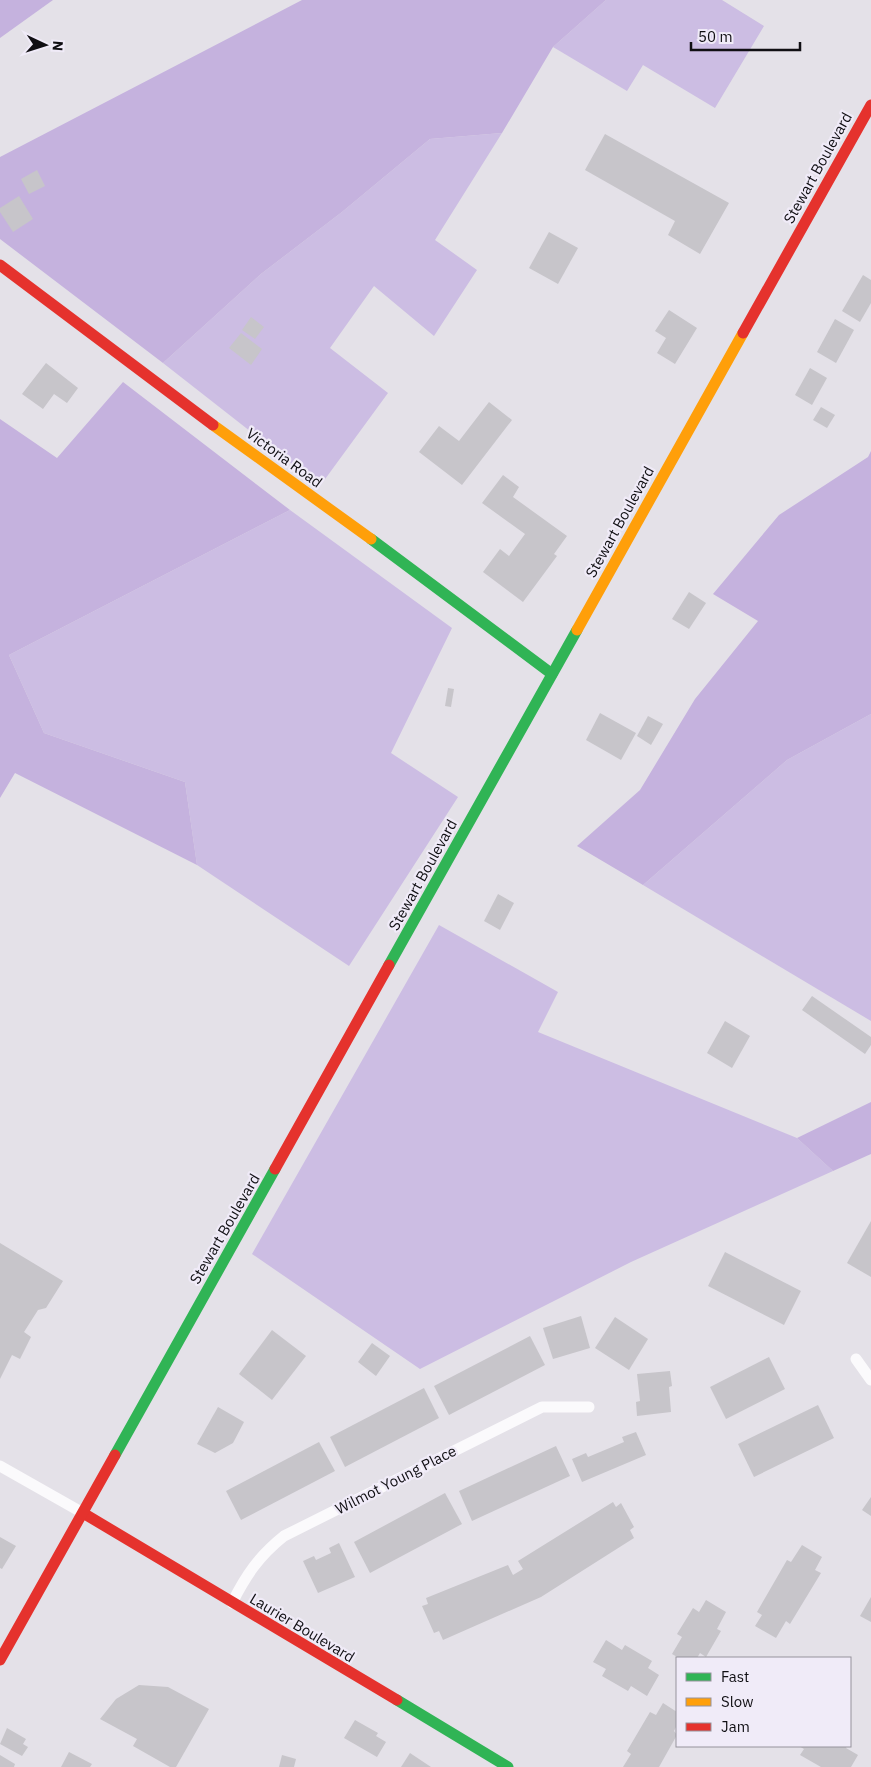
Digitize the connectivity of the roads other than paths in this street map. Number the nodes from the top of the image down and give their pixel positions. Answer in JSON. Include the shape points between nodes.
{"nodes":[{"id":1,"x":871,"y":105,"type":"edge"},
{"id":2,"x":0,"y":265,"type":"edge"},
{"id":3,"x":552,"y":674,"type":"junction"},
{"id":4,"x":856,"y":1359,"type":"dead end"},
{"id":5,"x":871,"y":1380,"type":"edge"},
{"id":6,"x":589,"y":1407,"type":"dead end"},
{"id":7,"x":0,"y":1466,"type":"edge"},
{"id":8,"x":83,"y":1513,"type":"junction"},
{"id":9,"x":232,"y":1603,"type":"junction"},
{"id":10,"x":0,"y":1660,"type":"edge"},
{"id":11,"x":508,"y":1767,"type":"edge"}],
"edges":[{"from":1,"to":3,"type":"main road","name":"Stewart Boulevard"},
{"from":2,"to":3,"type":"main road","name":"Victoria Road"},
{"from":3,"to":8,"type":"main road","name":"Stewart Boulevard"},
{"from":4,"to":5,"type":"street"},
{"from":6,"to":9,"type":"street","name":"Wilmot Young Place","via":[[542,1407],[284,1536],[263,1553]]},
{"from":7,"to":8,"type":"street"},
{"from":8,"to":9,"type":"main road","name":"Laurier Boulevard"},
{"from":8,"to":10,"type":"main road","name":"Stewart Boulevard"},
{"from":9,"to":11,"type":"main road","name":"Laurier Boulevard"}]}
